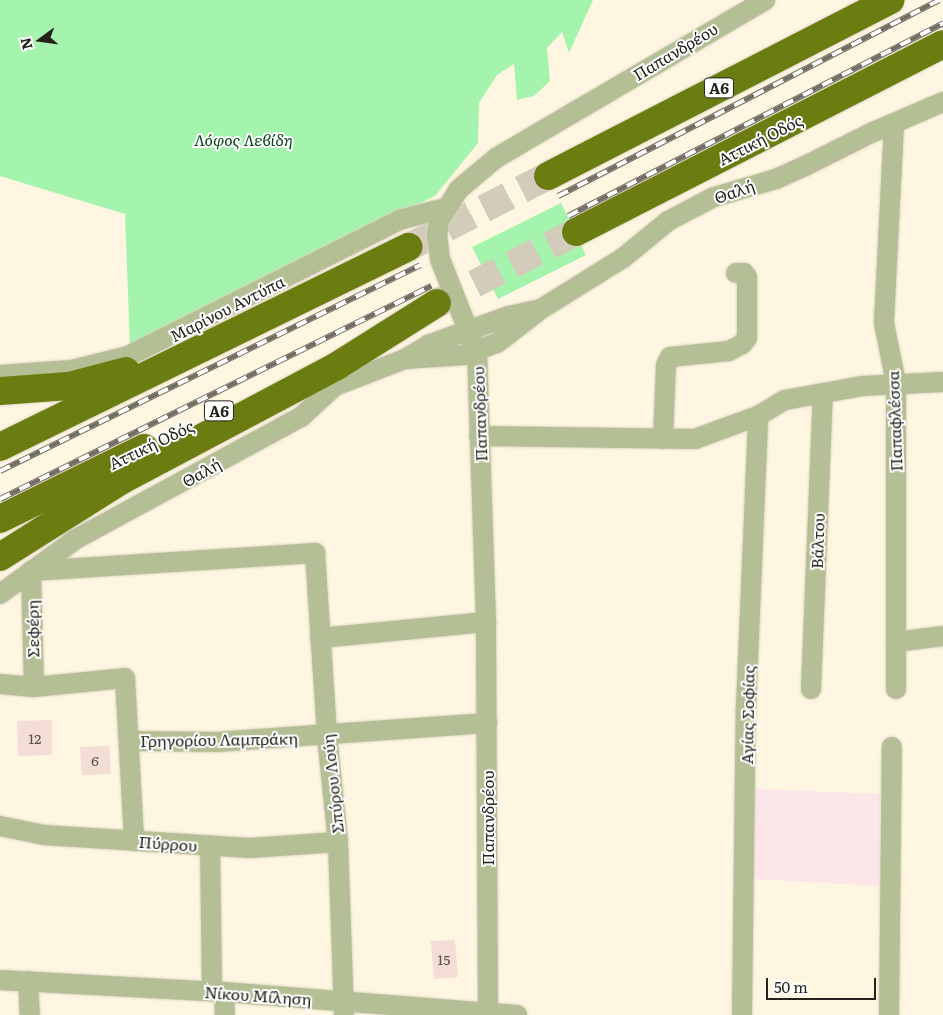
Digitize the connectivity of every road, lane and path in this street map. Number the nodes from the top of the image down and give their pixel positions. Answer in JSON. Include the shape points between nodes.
{"nodes":[{"id":1,"x":765,"y":0,"type":"edge"},
{"id":2,"x":890,"y":0,"type":"edge"},
{"id":3,"x":729,"y":9,"type":"edge"},
{"id":4,"x":943,"y":44,"type":"edge"},
{"id":5,"x":943,"y":51,"type":"edge"},
{"id":6,"x":874,"y":80,"type":"junction"},
{"id":7,"x":943,"y":102,"type":"edge"},
{"id":8,"x":894,"y":124,"type":"junction"},
{"id":9,"x":548,"y":176,"type":"tunnel mouth"},
{"id":10,"x":445,"y":208,"type":"junction"},
{"id":11,"x":576,"y":232,"type":"tunnel mouth"},
{"id":12,"x":409,"y":247,"type":"tunnel mouth"},
{"id":13,"x":736,"y":273,"type":"dead end"},
{"id":14,"x":298,"y":302,"type":"junction"},
{"id":15,"x":540,"y":309,"type":"junction"},
{"id":16,"x":470,"y":331,"type":"junction"},
{"id":17,"x":477,"y":353,"type":"junction"},
{"id":18,"x":405,"y":359,"type":"junction"},
{"id":19,"x":0,"y":375,"type":"edge"},
{"id":20,"x":943,"y":382,"type":"edge"},
{"id":21,"x":896,"y":383,"type":"junction"},
{"id":22,"x":0,"y":391,"type":"edge"},
{"id":23,"x":823,"y":393,"type":"junction"},
{"id":24,"x":758,"y":416,"type":"junction"},
{"id":25,"x":479,"y":436,"type":"junction"},
{"id":26,"x":663,"y":439,"type":"junction"},
{"id":27,"x":0,"y":447,"type":"edge"},
{"id":28,"x":0,"y":519,"type":"edge"},
{"id":29,"x":0,"y":557,"type":"edge"},
{"id":30,"x":31,"y":570,"type":"junction"},
{"id":31,"x":0,"y":594,"type":"edge"},
{"id":32,"x":486,"y":622,"type":"junction"},
{"id":33,"x":943,"y":636,"type":"edge"},
{"id":34,"x":320,"y":638,"type":"junction"},
{"id":35,"x":896,"y":642,"type":"junction"},
{"id":36,"x":0,"y":684,"type":"edge"},
{"id":37,"x":34,"y":687,"type":"junction"},
{"id":38,"x":811,"y":689,"type":"dead end"},
{"id":39,"x":896,"y":689,"type":"dead end"},
{"id":40,"x":487,"y":723,"type":"junction"},
{"id":41,"x":327,"y":736,"type":"junction"},
{"id":42,"x":130,"y":741,"type":"junction"},
{"id":43,"x":892,"y":747,"type":"dead end"},
{"id":44,"x":0,"y":826,"type":"edge"},
{"id":45,"x":134,"y":841,"type":"junction"},
{"id":46,"x":338,"y":842,"type":"junction"},
{"id":47,"x":210,"y":846,"type":"junction"},
{"id":48,"x":0,"y":980,"type":"edge"},
{"id":49,"x":28,"y":981,"type":"junction"},
{"id":50,"x":218,"y":992,"type":"junction"},
{"id":51,"x":344,"y":1008,"type":"edge"},
{"id":52,"x":488,"y":1012,"type":"junction"},
{"id":53,"x":30,"y":1015,"type":"edge"},
{"id":54,"x":225,"y":1015,"type":"edge"},
{"id":55,"x":516,"y":1015,"type":"edge"},
{"id":56,"x":742,"y":1015,"type":"edge"},
{"id":57,"x":889,"y":1015,"type":"edge"}],
"edges":[{"from":1,"to":3,"type":"street","name":"Παπανδρέου"},
{"from":2,"to":9,"type":"highway","number":"Α6"},
{"from":3,"to":10,"type":"street","name":"Παπανδρέου","via":[[476,172]]},
{"from":4,"to":6,"type":"highway","name":"Αττική Οδός"},
{"from":5,"to":6,"type":"highway"},
{"from":6,"to":11,"type":"highway","name":"Αττική Οδός"},
{"from":7,"to":8,"type":"street","name":"Θαλή"},
{"from":8,"to":15,"type":"street","name":"Θαλή","via":[[776,179],[714,197],[668,221],[623,258]]},
{"from":8,"to":21,"type":"street","name":"Παπαφλέσσα","via":[[884,323]]},
{"from":10,"to":16,"type":"street","name":"Παπανδρέου","via":[[436,235],[440,259]]},
{"from":10,"to":19,"type":"street","name":"Μαρίνου Αντύπα","via":[[399,220],[128,356],[72,370]]},
{"from":12,"to":14,"type":"highway"},
{"from":13,"to":26,"type":"street","via":[[744,273],[747,277],[747,338],[729,351],[670,357],[666,365]]},
{"from":14,"to":22,"type":"highway","via":[[98,380],[36,390]]},
{"from":14,"to":27,"type":"highway"},
{"from":15,"to":16,"type":"street","name":"Θαλή","via":[[509,316]]},
{"from":15,"to":17,"type":"street","name":"Θαλή","via":[[515,331]]},
{"from":16,"to":17,"type":"street","name":"Παπανδρέου"},
{"from":16,"to":18,"type":"street","name":"Θαλή","via":[[428,345]]},
{"from":17,"to":18,"type":"street","name":"Θαλή"},
{"from":17,"to":25,"type":"street","name":"Παπανδρέου"},
{"from":18,"to":30,"type":"street","name":"Θαλή","via":[[335,386],[297,419],[76,539]]},
{"from":20,"to":21,"type":"street"},
{"from":21,"to":23,"type":"street"},
{"from":21,"to":35,"type":"street","name":"Παπαφλέσσα"},
{"from":23,"to":24,"type":"street","via":[[785,400]]},
{"from":23,"to":38,"type":"street","name":"Βάλτου"},
{"from":24,"to":26,"type":"street","via":[[695,439]]},
{"from":24,"to":56,"type":"street","name":"Αγίας Σοφίας","via":[[746,707]]},
{"from":25,"to":26,"type":"street"},
{"from":25,"to":32,"type":"street","name":"Παπανδρέου"},
{"from":28,"to":29,"type":"highway","name":"Αττική Οδός","number":"Α6","via":[[437,303],[337,366],[122,480]]},
{"from":30,"to":31,"type":"street","name":"Θαλή"},
{"from":30,"to":34,"type":"street","name":"Σπύρου Λούη","via":[[315,553]]},
{"from":30,"to":37,"type":"street","name":"Σεφέρη"},
{"from":32,"to":34,"type":"street"},
{"from":32,"to":40,"type":"street","name":"Παπανδρέου"},
{"from":33,"to":35,"type":"street"},
{"from":34,"to":41,"type":"street","name":"Σπύρου Λούη"},
{"from":35,"to":39,"type":"street","name":"Παπαφλέσσα"},
{"from":36,"to":37,"type":"street"},
{"from":37,"to":42,"type":"street","via":[[125,678]]},
{"from":40,"to":41,"type":"street","name":"Γρηγορίου Λαμπράκη"},
{"from":40,"to":52,"type":"street","name":"Παπανδρέου"},
{"from":41,"to":42,"type":"street","name":"Γρηγορίου Λαμπράκη","via":[[216,742]]},
{"from":41,"to":46,"type":"street","name":"Σπύρου Λούη"},
{"from":42,"to":45,"type":"street"},
{"from":43,"to":57,"type":"street"},
{"from":44,"to":45,"type":"street","name":"Πύρρου","via":[[44,835]]},
{"from":45,"to":47,"type":"street","name":"Πύρρου"},
{"from":46,"to":47,"type":"street","name":"Πύρρου","via":[[276,848]]},
{"from":46,"to":51,"type":"street","name":"Σπύρου Λούη"},
{"from":47,"to":50,"type":"street"},
{"from":48,"to":49,"type":"street","name":"Νίκου Μίληση"},
{"from":49,"to":50,"type":"street","name":"Νίκου Μίληση"},
{"from":49,"to":53,"type":"street"},
{"from":50,"to":51,"type":"street","name":"Νίκου Μίληση"},
{"from":50,"to":54,"type":"street"},
{"from":51,"to":52,"type":"street","name":"Νίκου Μίληση"},
{"from":52,"to":55,"type":"street","name":"Νίκου Μίληση"}]}
